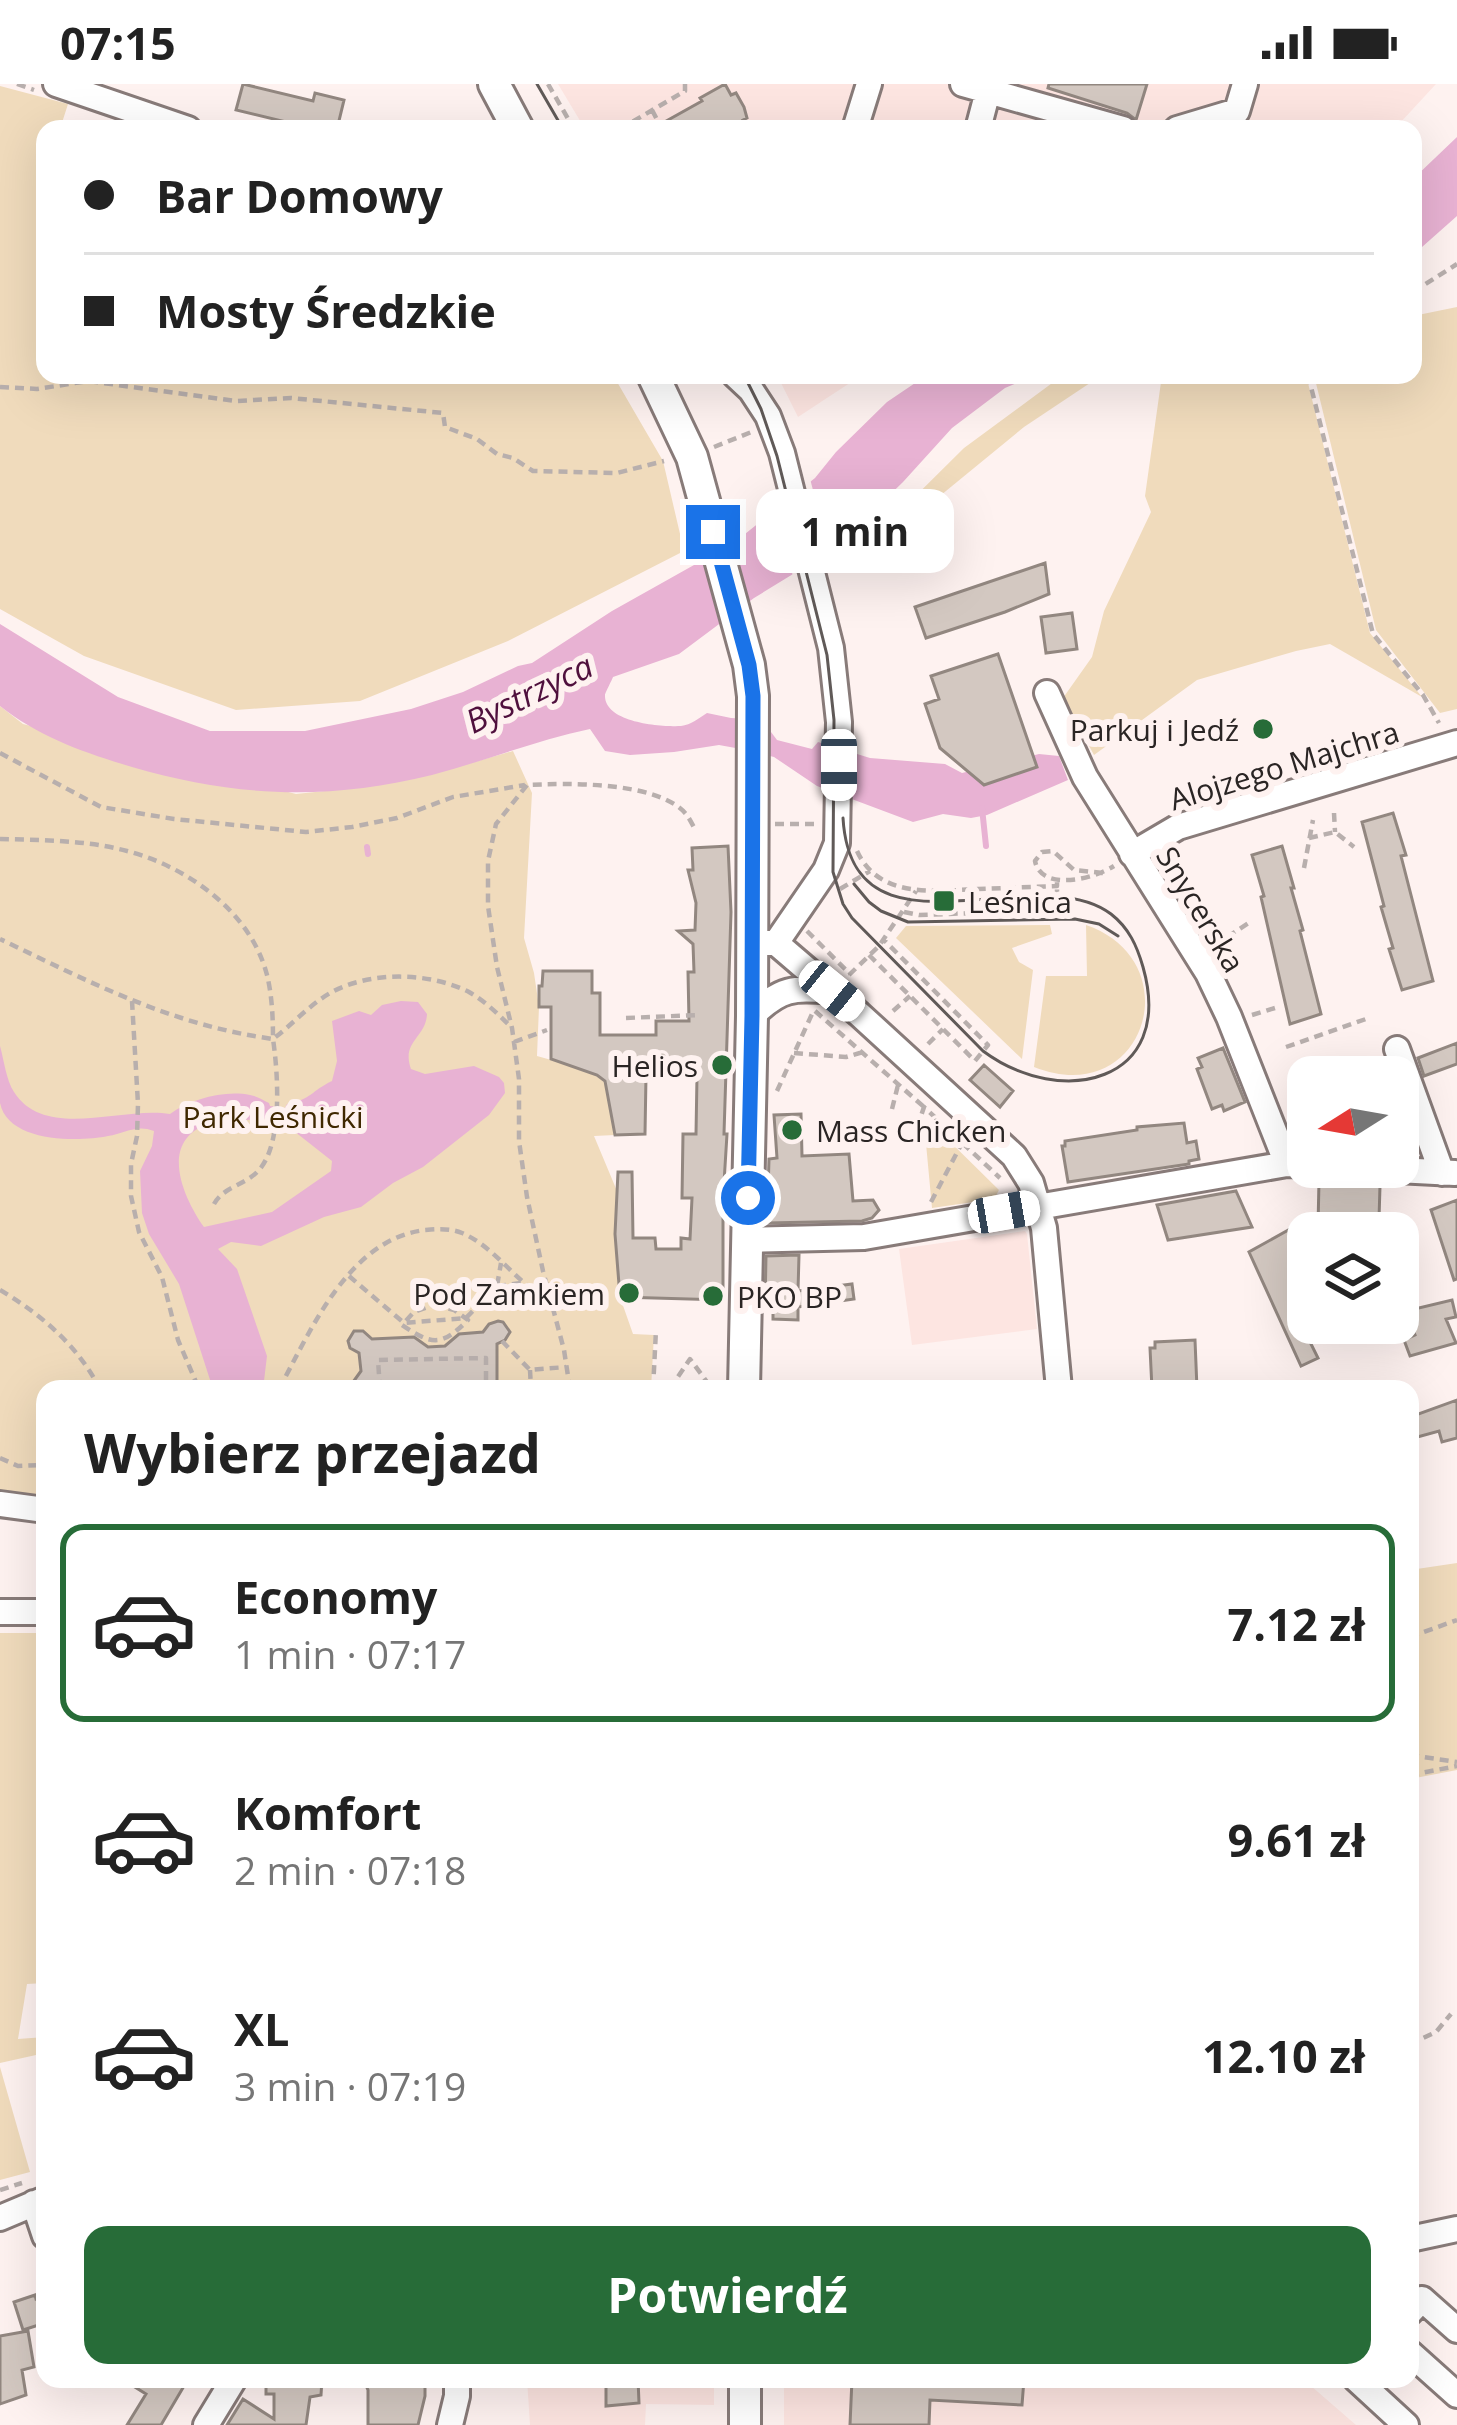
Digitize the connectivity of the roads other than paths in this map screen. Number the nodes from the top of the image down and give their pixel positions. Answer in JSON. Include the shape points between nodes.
{"nodes":[{"id":1,"x":56,"y":84,"type":"edge"},
{"id":2,"x":494,"y":84,"type":"edge"},
{"id":3,"x":869,"y":84,"type":"edge"},
{"id":4,"x":963,"y":84,"type":"edge"},
{"id":5,"x":1245,"y":84,"type":"edge"},
{"id":6,"x":988,"y":91,"type":"junction"},
{"id":7,"x":162,"y":120,"type":"edge"},
{"id":8,"x":513,"y":120,"type":"edge"},
{"id":9,"x":859,"y":120,"type":"edge"},
{"id":10,"x":980,"y":120,"type":"edge"},
{"id":11,"x":1091,"y":120,"type":"edge"},
{"id":12,"x":1207,"y":120,"type":"edge"},
{"id":13,"x":657,"y":384,"type":"edge"},
{"id":14,"x":745,"y":384,"type":"edge"},
{"id":15,"x":1047,"y":693,"type":"dead end"},
{"id":16,"x":1452,"y":744,"type":"edge"},
{"id":17,"x":1129,"y":849,"type":"junction"},
{"id":18,"x":765,"y":943,"type":"junction"},
{"id":19,"x":833,"y":991,"type":"junction"},
{"id":20,"x":752,"y":1016,"type":"junction"},
{"id":21,"x":1396,"y":1049,"type":"dead end"},
{"id":22,"x":1287,"y":1142,"type":"edge"},
{"id":23,"x":1287,"y":1167,"type":"edge"},
{"id":24,"x":1419,"y":1171,"type":"edge"},
{"id":25,"x":1450,"y":1173,"type":"edge"},
{"id":26,"x":1039,"y":1206,"type":"junction"},
{"id":27,"x":747,"y":1240,"type":"junction"},
{"id":28,"x":733,"y":1380,"type":"edge"},
{"id":29,"x":1058,"y":1380,"type":"edge"},
{"id":30,"x":0,"y":1504,"type":"edge"},
{"id":31,"x":36,"y":1508,"type":"edge"},
{"id":32,"x":0,"y":1612,"type":"edge"},
{"id":33,"x":36,"y":1612,"type":"edge"},
{"id":34,"x":36,"y":2202,"type":"edge"},
{"id":35,"x":0,"y":2218,"type":"edge"},
{"id":36,"x":1457,"y":2229,"type":"edge"},
{"id":37,"x":1419,"y":2237,"type":"edge"},
{"id":38,"x":1419,"y":2303,"type":"edge"},
{"id":39,"x":1457,"y":2330,"type":"edge"},
{"id":40,"x":1419,"y":2361,"type":"edge"},
{"id":41,"x":229,"y":2388,"type":"edge"},
{"id":42,"x":457,"y":2388,"type":"edge"},
{"id":43,"x":745,"y":2388,"type":"edge"},
{"id":44,"x":1366,"y":2388,"type":"edge"},
{"id":45,"x":1457,"y":2395,"type":"edge"},
{"id":46,"x":206,"y":2425,"type":"edge"},
{"id":47,"x":450,"y":2425,"type":"edge"},
{"id":48,"x":746,"y":2425,"type":"edge"},
{"id":49,"x":1406,"y":2425,"type":"edge"}],
"edges":[{"from":1,"to":7,"type":"street"},
{"from":2,"to":8,"type":"main road"},
{"from":3,"to":9,"type":"street"},
{"from":4,"to":6,"type":"street"},
{"from":5,"to":12,"type":"street","via":[[1237,111]]},
{"from":6,"to":10,"type":"street"},
{"from":6,"to":11,"type":"street"},
{"from":13,"to":18,"type":"main road","via":[[701,487],[749,665]]},
{"from":14,"to":18,"type":"street","via":[[776,433],[825,619],[839,722],[837,843],[792,920]]},
{"from":15,"to":17,"type":"street","name":"Snycerska"},
{"from":16,"to":17,"type":"street","name":"Alojzego Majchra"},
{"from":17,"to":22,"type":"street","name":"Snycerska","via":[[1208,973]]},
{"from":18,"to":19,"type":"street"},
{"from":18,"to":20,"type":"main road"},
{"from":19,"to":20,"type":"street","via":[[793,988]]},
{"from":19,"to":26,"type":"street","via":[[1014,1156]]},
{"from":20,"to":27,"type":"main road"},
{"from":21,"to":25,"type":"street"},
{"from":23,"to":26,"type":"street"},
{"from":24,"to":25,"type":"street"},
{"from":26,"to":27,"type":"street","via":[[864,1237]]},
{"from":26,"to":29,"type":"street"},
{"from":27,"to":28,"type":"main road"},
{"from":30,"to":31,"type":"street"},
{"from":32,"to":33,"type":"street"},
{"from":34,"to":35,"type":"street"},
{"from":36,"to":37,"type":"street"},
{"from":38,"to":39,"type":"street"},
{"from":40,"to":45,"type":"street"},
{"from":41,"to":46,"type":"street"},
{"from":42,"to":47,"type":"street"},
{"from":43,"to":48,"type":"main road"},
{"from":44,"to":49,"type":"street"}]}
